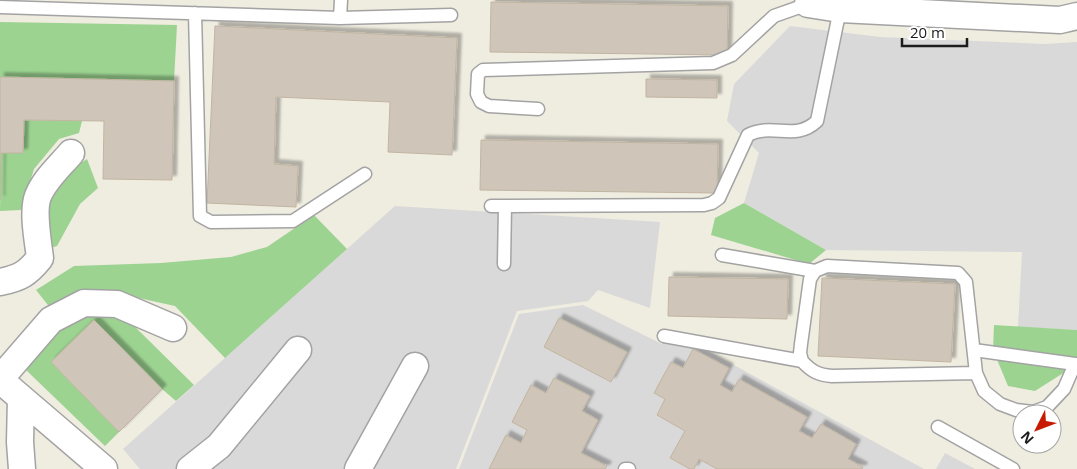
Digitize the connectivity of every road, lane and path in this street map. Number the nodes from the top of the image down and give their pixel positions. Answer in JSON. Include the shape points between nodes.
{"nodes":[{"id":1,"x":340,"y":0,"type":"edge"},
{"id":2,"x":807,"y":2,"type":"edge"},
{"id":3,"x":0,"y":7,"type":"edge"},
{"id":4,"x":840,"y":9,"type":"junction"},
{"id":5,"x":195,"y":13,"type":"junction"},
{"id":6,"x":451,"y":15,"type":"dead end"},
{"id":7,"x":1077,"y":16,"type":"edge"},
{"id":8,"x":340,"y":18,"type":"junction"},
{"id":9,"x":538,"y":109,"type":"dead end"},
{"id":10,"x":71,"y":152,"type":"dead end"},
{"id":11,"x":365,"y":174,"type":"dead end"},
{"id":12,"x":491,"y":206,"type":"dead end"},
{"id":13,"x":505,"y":206,"type":"junction"},
{"id":14,"x":722,"y":255,"type":"dead end"},
{"id":15,"x":504,"y":264,"type":"dead end"},
{"id":16,"x":814,"y":271,"type":"junction"},
{"id":17,"x":0,"y":282,"type":"edge"},
{"id":18,"x":173,"y":328,"type":"dead end"},
{"id":19,"x":664,"y":336,"type":"dead end"},
{"id":20,"x":298,"y":350,"type":"dead end"},
{"id":21,"x":974,"y":350,"type":"junction"},
{"id":22,"x":802,"y":361,"type":"junction"},
{"id":23,"x":1076,"y":364,"type":"edge"},
{"id":24,"x":415,"y":366,"type":"dead end"},
{"id":25,"x":976,"y":373,"type":"junction"},
{"id":26,"x":0,"y":380,"type":"edge"},
{"id":27,"x":22,"y":400,"type":"junction"},
{"id":28,"x":938,"y":428,"type":"dead end"},
{"id":29,"x":22,"y":469,"type":"edge"},
{"id":30,"x":104,"y":469,"type":"edge"},
{"id":31,"x":190,"y":469,"type":"edge"},
{"id":32,"x":358,"y":469,"type":"edge"},
{"id":33,"x":625,"y":469,"type":"edge"},
{"id":34,"x":630,"y":469,"type":"edge"},
{"id":35,"x":1013,"y":469,"type":"edge"}],
"edges":[{"from":1,"to":8,"type":"lane"},
{"from":2,"to":4,"type":"street"},
{"from":2,"to":9,"type":"lane","via":[[774,16],[732,55],[713,63],[483,70],[478,74],[477,94],[481,102],[488,106]]},
{"from":3,"to":5,"type":"lane"},
{"from":4,"to":7,"type":"street","via":[[1060,20]]},
{"from":4,"to":13,"type":"lane","via":[[817,122],[803,131],[756,131],[748,135],[718,198],[712,203]]},
{"from":5,"to":8,"type":"lane"},
{"from":5,"to":11,"type":"lane","via":[[200,216],[212,222],[292,221]]},
{"from":6,"to":8,"type":"lane"},
{"from":10,"to":17,"type":"street","via":[[37,197],[40,258],[30,271]]},
{"from":12,"to":13,"type":"lane"},
{"from":13,"to":15,"type":"lane"},
{"from":14,"to":16,"type":"lane"},
{"from":16,"to":21,"type":"lane","via":[[827,266],[958,273],[966,282]]},
{"from":16,"to":22,"type":"lane","via":[[808,288],[800,353]]},
{"from":18,"to":26,"type":"street","via":[[117,304],[84,303],[51,320]]},
{"from":19,"to":22,"type":"lane"},
{"from":20,"to":31,"type":"street","via":[[219,446]]},
{"from":21,"to":23,"type":"lane"},
{"from":21,"to":25,"type":"lane"},
{"from":22,"to":25,"type":"lane","via":[[820,375],[832,376]]},
{"from":23,"to":25,"type":"lane","via":[[1064,389],[1047,407],[1033,412],[1000,404],[984,391]]},
{"from":24,"to":32,"type":"street"},
{"from":26,"to":27,"type":"street"},
{"from":27,"to":29,"type":"street"},
{"from":27,"to":30,"type":"street"},
{"from":28,"to":35,"type":"lane"},
{"from":33,"to":34,"type":"lane"}]}
